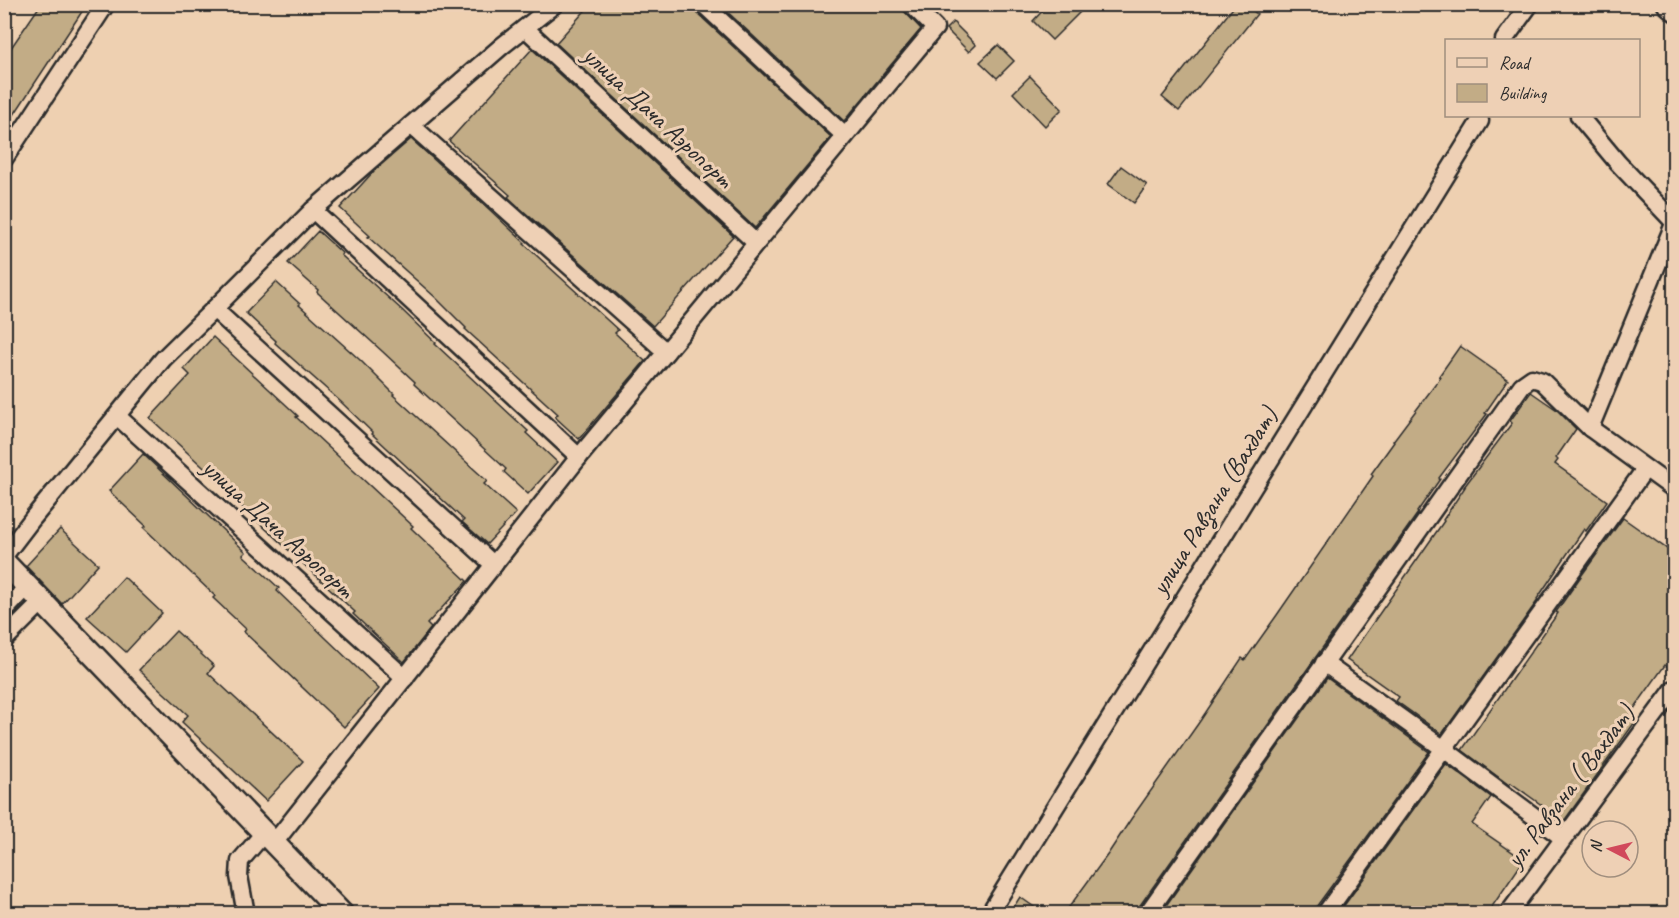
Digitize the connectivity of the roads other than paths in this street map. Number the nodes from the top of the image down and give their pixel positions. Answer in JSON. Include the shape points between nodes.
{"nodes":[{"id":1,"x":106,"y":4,"type":"edge"},
{"id":2,"x":555,"y":4,"type":"edge"},
{"id":3,"x":703,"y":4,"type":"edge"},
{"id":4,"x":911,"y":4,"type":"edge"},
{"id":5,"x":1530,"y":4,"type":"edge"},
{"id":6,"x":1666,"y":5,"type":"edge"},
{"id":7,"x":1674,"y":12,"type":"edge"},
{"id":8,"x":525,"y":28,"type":"junction"},
{"id":9,"x":1505,"y":39,"type":"edge"},
{"id":10,"x":1479,"y":117,"type":"edge"},
{"id":11,"x":1580,"y":117,"type":"edge"},
{"id":12,"x":411,"y":125,"type":"junction"},
{"id":13,"x":845,"y":136,"type":"junction"},
{"id":14,"x":4,"y":159,"type":"edge"},
{"id":15,"x":313,"y":210,"type":"junction"},
{"id":16,"x":1674,"y":223,"type":"edge"},
{"id":17,"x":756,"y":243,"type":"junction"},
{"id":18,"x":214,"y":309,"type":"junction"},
{"id":19,"x":666,"y":352,"type":"junction"},
{"id":20,"x":117,"y":416,"type":"junction"},
{"id":21,"x":1590,"y":428,"type":"junction"},
{"id":22,"x":579,"y":457,"type":"junction"},
{"id":23,"x":1645,"y":469,"type":"junction"},
{"id":24,"x":1674,"y":489,"type":"edge"},
{"id":25,"x":4,"y":556,"type":"edge"},
{"id":26,"x":4,"y":562,"type":"edge"},
{"id":27,"x":494,"y":565,"type":"junction"},
{"id":28,"x":35,"y":595,"type":"junction"},
{"id":29,"x":4,"y":611,"type":"edge"},
{"id":30,"x":4,"y":640,"type":"edge"},
{"id":31,"x":1324,"y":663,"type":"junction"},
{"id":32,"x":405,"y":678,"type":"junction"},
{"id":33,"x":1674,"y":688,"type":"edge"},
{"id":34,"x":1444,"y":749,"type":"junction"},
{"id":35,"x":269,"y":838,"type":"junction"},
{"id":36,"x":1563,"y":838,"type":"junction"},
{"id":37,"x":246,"y":914,"type":"edge"},
{"id":38,"x":342,"y":914,"type":"edge"},
{"id":39,"x":989,"y":914,"type":"edge"},
{"id":40,"x":1147,"y":914,"type":"edge"},
{"id":41,"x":1325,"y":914,"type":"edge"},
{"id":42,"x":1508,"y":914,"type":"edge"}],
"edges":[{"from":1,"to":14,"type":"street"},
{"from":2,"to":8,"type":"street"},
{"from":3,"to":13,"type":"street"},
{"from":4,"to":13,"type":"street","via":[[934,28]]},
{"from":5,"to":9,"type":"street"},
{"from":6,"to":7,"type":"street"},
{"from":8,"to":12,"type":"street"},
{"from":8,"to":17,"type":"street","name":"улица Дача Аэропорт"},
{"from":10,"to":39,"type":"street","name":"улица Равзана (Вахдат)"},
{"from":11,"to":16,"type":"street"},
{"from":12,"to":15,"type":"street"},
{"from":12,"to":19,"type":"street"},
{"from":13,"to":17,"type":"street"},
{"from":15,"to":18,"type":"street"},
{"from":15,"to":22,"type":"street"},
{"from":16,"to":21,"type":"street"},
{"from":17,"to":19,"type":"street"},
{"from":18,"to":20,"type":"street","via":[[164,359]]},
{"from":18,"to":27,"type":"street"},
{"from":19,"to":22,"type":"street"},
{"from":20,"to":25,"type":"street"},
{"from":20,"to":32,"type":"street","name":"улица Дача Аэропорт"},
{"from":21,"to":23,"type":"street"},
{"from":21,"to":31,"type":"street","via":[[1542,381],[1532,378],[1522,384]]},
{"from":22,"to":27,"type":"street"},
{"from":23,"to":24,"type":"street"},
{"from":23,"to":34,"type":"street"},
{"from":26,"to":28,"type":"main road"},
{"from":27,"to":32,"type":"street"},
{"from":28,"to":29,"type":"street"},
{"from":28,"to":30,"type":"street"},
{"from":28,"to":35,"type":"main road"},
{"from":31,"to":34,"type":"street"},
{"from":31,"to":40,"type":"street"},
{"from":32,"to":35,"type":"street"},
{"from":33,"to":36,"type":"street","name":"ул. Равзана ( Вахдат)"},
{"from":34,"to":36,"type":"street"},
{"from":34,"to":41,"type":"street"},
{"from":35,"to":37,"type":"street","via":[[240,861],[238,876]]},
{"from":35,"to":38,"type":"main road"},
{"from":36,"to":42,"type":"street","name":"ул. Равзана ( Вахдат)"}]}
